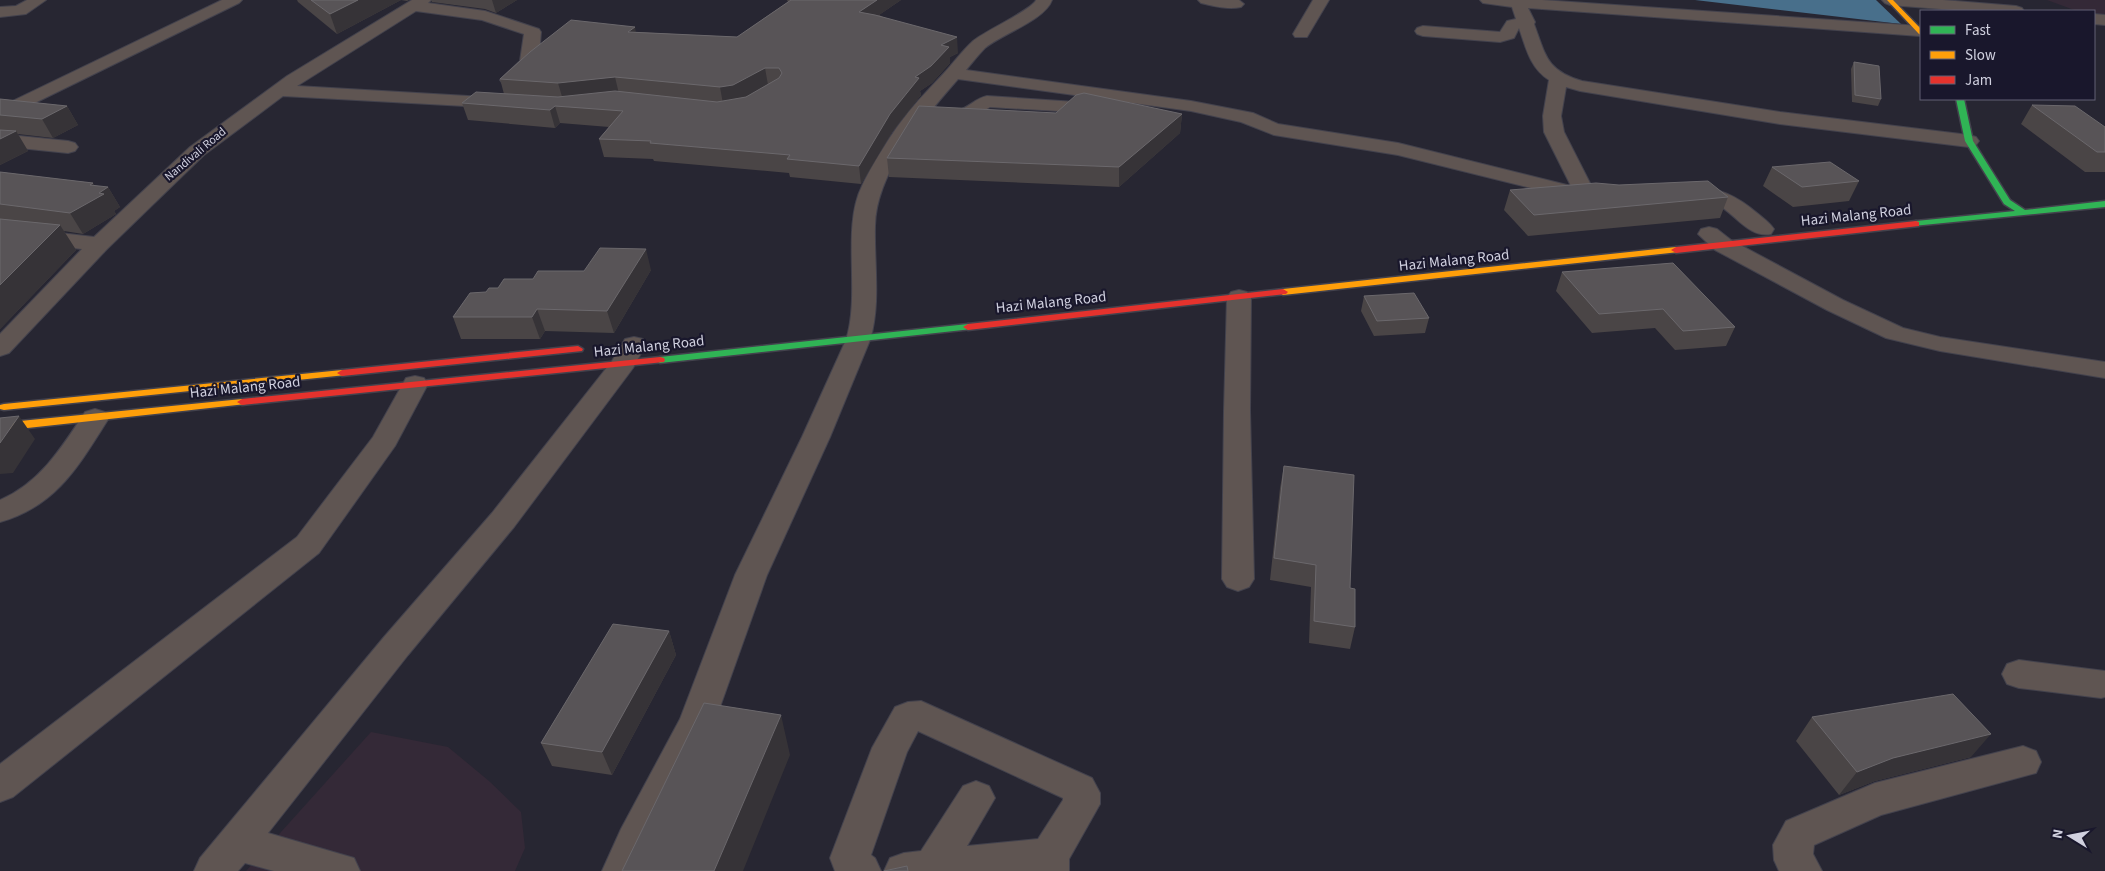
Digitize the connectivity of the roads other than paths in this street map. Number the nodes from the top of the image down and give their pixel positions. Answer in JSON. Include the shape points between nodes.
{"nodes":[{"id":1,"x":38,"y":0,"type":"edge"},
{"id":2,"x":234,"y":0,"type":"edge"},
{"id":3,"x":1044,"y":0,"type":"edge"},
{"id":4,"x":1206,"y":0,"type":"edge"},
{"id":5,"x":1327,"y":0,"type":"edge"},
{"id":6,"x":1488,"y":0,"type":"edge"},
{"id":7,"x":1890,"y":0,"type":"edge"},
{"id":8,"x":1515,"y":1,"type":"edge"},
{"id":9,"x":1238,"y":2,"type":"edge"},
{"id":10,"x":419,"y":3,"type":"edge"},
{"id":11,"x":2005,"y":10,"type":"edge"},
{"id":12,"x":0,"y":12,"type":"edge"},
{"id":13,"x":1226,"y":19,"type":"dead end"},
{"id":14,"x":1526,"y":22,"type":"junction"},
{"id":15,"x":1423,"y":31,"type":"dead end"},
{"id":16,"x":1920,"y":31,"type":"edge"},
{"id":17,"x":1920,"y":32,"type":"edge"},
{"id":18,"x":1301,"y":34,"type":"dead end"},
{"id":19,"x":954,"y":73,"type":"junction"},
{"id":20,"x":1558,"y":80,"type":"junction"},
{"id":21,"x":279,"y":90,"type":"junction"},
{"id":22,"x":1960,"y":100,"type":"edge"},
{"id":23,"x":486,"y":102,"type":"junction"},
{"id":24,"x":515,"y":104,"type":"edge"},
{"id":25,"x":918,"y":113,"type":"junction"},
{"id":26,"x":1114,"y":113,"type":"edge"},
{"id":27,"x":4,"y":118,"type":"edge"},
{"id":28,"x":0,"y":140,"type":"edge"},
{"id":29,"x":1970,"y":141,"type":"junction"},
{"id":30,"x":68,"y":147,"type":"dead end"},
{"id":31,"x":1670,"y":194,"type":"edge"},
{"id":32,"x":2027,"y":199,"type":"dead end"},
{"id":33,"x":2003,"y":202,"type":"junction"},
{"id":34,"x":2105,"y":204,"type":"edge"},
{"id":35,"x":2022,"y":212,"type":"junction"},
{"id":36,"x":1911,"y":213,"type":"dead end"},
{"id":37,"x":1754,"y":230,"type":"joint"},
{"id":38,"x":5,"y":237,"type":"edge"},
{"id":39,"x":1714,"y":237,"type":"junction"},
{"id":40,"x":98,"y":244,"type":"junction"},
{"id":41,"x":1572,"y":249,"type":"dead end"},
{"id":42,"x":1522,"y":255,"type":"dead end"},
{"id":43,"x":1239,"y":298,"type":"junction"},
{"id":44,"x":862,"y":328,"type":"junction"},
{"id":45,"x":0,"y":348,"type":"edge"},
{"id":46,"x":586,"y":348,"type":"dead end"},
{"id":47,"x":632,"y":349,"type":"junction"},
{"id":48,"x":2105,"y":370,"type":"edge"},
{"id":49,"x":415,"y":384,"type":"junction"},
{"id":50,"x":0,"y":408,"type":"edge"},
{"id":51,"x":96,"y":418,"type":"junction"},
{"id":52,"x":0,"y":427,"type":"edge"},
{"id":53,"x":0,"y":512,"type":"edge"},
{"id":54,"x":1238,"y":579,"type":"dead end"},
{"id":55,"x":2019,"y":674,"type":"dead end"},
{"id":56,"x":2104,"y":686,"type":"edge"},
{"id":57,"x":2023,"y":762,"type":"dead end"},
{"id":58,"x":0,"y":786,"type":"edge"},
{"id":59,"x":976,"y":798,"type":"dead end"},
{"id":60,"x":225,"y":857,"type":"edge"},
{"id":61,"x":1049,"y":863,"type":"edge"},
{"id":62,"x":918,"y":869,"type":"edge"},
{"id":63,"x":340,"y":871,"type":"edge"},
{"id":64,"x":622,"y":871,"type":"edge"},
{"id":65,"x":861,"y":871,"type":"edge"},
{"id":66,"x":1802,"y":871,"type":"edge"}],
"edges":[{"from":1,"to":12,"type":"street","via":[[20,11]]},
{"from":2,"to":27,"type":"street"},
{"from":3,"to":19,"type":"street","via":[[1042,6],[979,45]]},
{"from":4,"to":9,"type":"street"},
{"from":5,"to":18,"type":"street"},
{"from":6,"to":8,"type":"street"},
{"from":7,"to":11,"type":"street"},
{"from":7,"to":16,"type":"main road"},
{"from":8,"to":14,"type":"street"},
{"from":8,"to":17,"type":"street","via":[[1585,9],[1769,19]]},
{"from":9,"to":13,"type":"street"},
{"from":10,"to":21,"type":"street","name":"Nandivali Road"},
{"from":10,"to":23,"type":"street","via":[[485,16],[533,32],[528,63]]},
{"from":14,"to":15,"type":"street","via":[[1513,24],[1508,35],[1500,37]]},
{"from":14,"to":20,"type":"street","via":[[1539,61]]},
{"from":19,"to":20,"type":"street","via":[[1191,106],[1246,118],[1274,129],[1398,149],[1595,196],[1554,132],[1552,116]]},
{"from":19,"to":25,"type":"street"},
{"from":20,"to":29,"type":"street","via":[[1780,118]]},
{"from":21,"to":23,"type":"street"},
{"from":21,"to":40,"type":"street","name":"Nandivali Road","via":[[197,151]]},
{"from":22,"to":29,"type":"main road"},
{"from":23,"to":24,"type":"street"},
{"from":25,"to":26,"type":"street","via":[[960,117],[987,101]]},
{"from":25,"to":44,"type":"street","via":[[910,121],[872,186],[866,202]]},
{"from":28,"to":30,"type":"street"},
{"from":29,"to":33,"type":"main road"},
{"from":31,"to":37,"type":"street","via":[[1712,193],[1723,197]]},
{"from":32,"to":33,"type":"main road"},
{"from":33,"to":35,"type":"main road"},
{"from":34,"to":35,"type":"main road","name":"Hazi Malang Road"},
{"from":35,"to":39,"type":"main road","name":"Hazi Malang Road"},
{"from":36,"to":37,"type":"main road","name":"Hazi Malang Road"},
{"from":38,"to":40,"type":"street"},
{"from":39,"to":43,"type":"main road","name":"Hazi Malang Road"},
{"from":39,"to":48,"type":"street","via":[[1835,305],[1896,333],[1940,344]]},
{"from":40,"to":45,"type":"street","name":"Nandivali Road"},
{"from":41,"to":42,"type":"main road","name":"Hazi Malang Road"},
{"from":43,"to":44,"type":"main road","name":"Hazi Malang Road","via":[[1059,316]]},
{"from":43,"to":54,"type":"street"},
{"from":44,"to":47,"type":"main road","name":"Hazi Malang Road"},
{"from":44,"to":64,"type":"street","via":[[816,437],[751,575],[697,721]]},
{"from":46,"to":50,"type":"main road","name":"Hazi Malang Road"},
{"from":47,"to":49,"type":"main road","name":"Hazi Malang Road"},
{"from":47,"to":60,"type":"street","via":[[503,520]]},
{"from":49,"to":51,"type":"main road","name":"Hazi Malang Road"},
{"from":49,"to":58,"type":"street","via":[[385,440],[308,545]]},
{"from":51,"to":52,"type":"main road","name":"Hazi Malang Road"},
{"from":51,"to":53,"type":"street","via":[[49,484]]},
{"from":55,"to":56,"type":"street"},
{"from":57,"to":66,"type":"street","via":[[1875,800],[1800,833],[1792,845],[1794,860]]},
{"from":59,"to":62,"type":"street"},
{"from":60,"to":63,"type":"street"},
{"from":61,"to":62,"type":"street"},
{"from":61,"to":65,"type":"street","via":[[1080,804],[1083,796],[1080,790],[921,716],[914,716],[908,717],[890,748],[850,858],[852,865]]}]}
